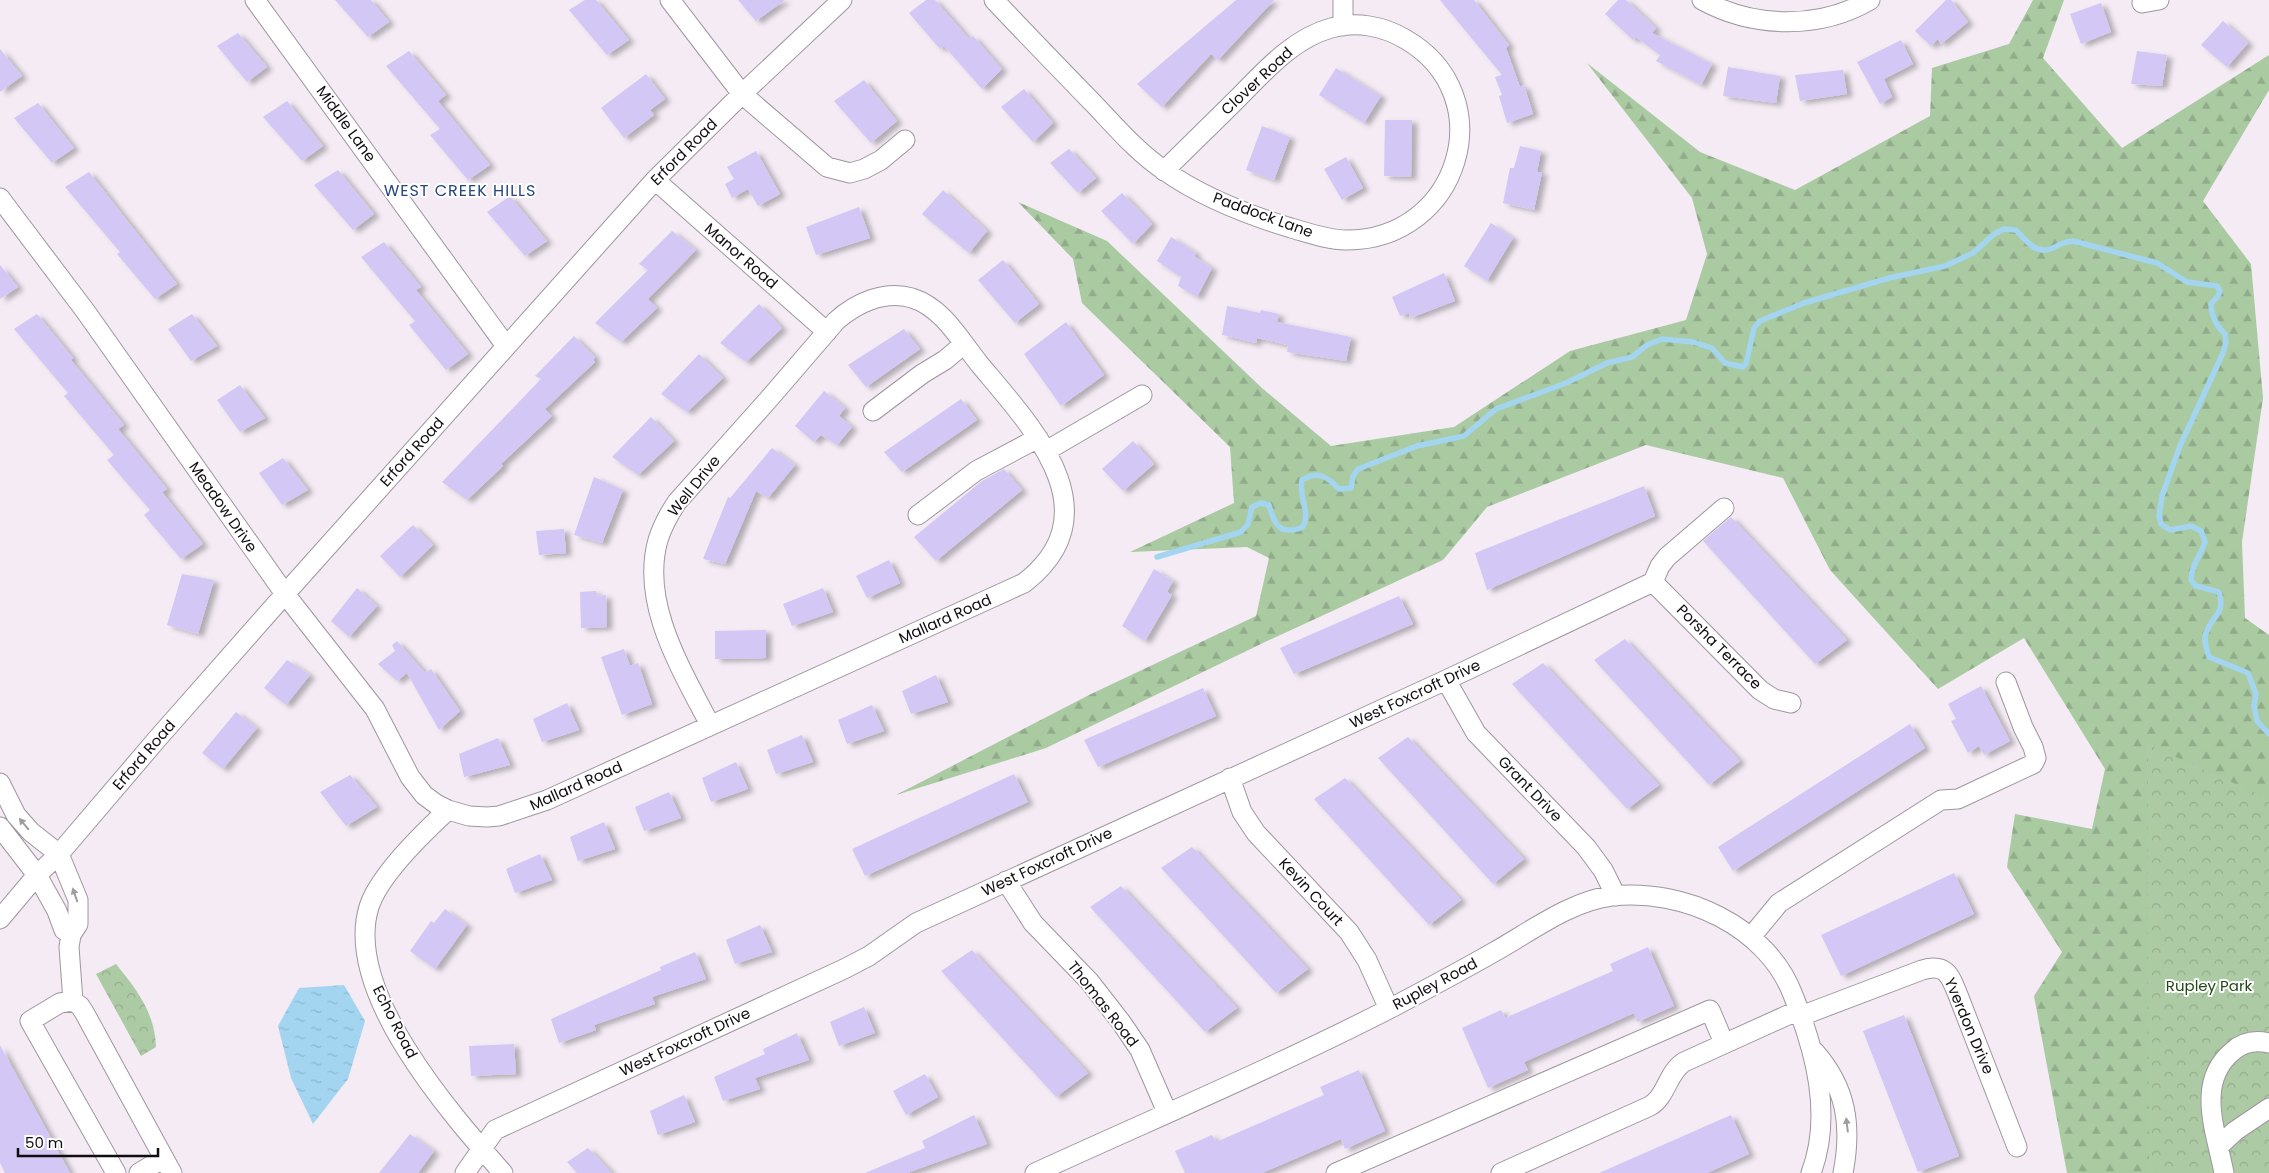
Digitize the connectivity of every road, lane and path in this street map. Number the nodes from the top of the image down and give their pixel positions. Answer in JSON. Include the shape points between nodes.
{"nodes":[{"id":1,"x":255,"y":0,"type":"edge"},
{"id":2,"x":670,"y":0,"type":"edge"},
{"id":3,"x":842,"y":0,"type":"edge"},
{"id":4,"x":994,"y":0,"type":"edge"},
{"id":5,"x":1342,"y":0,"type":"edge"},
{"id":6,"x":1702,"y":0,"type":"edge"},
{"id":7,"x":1870,"y":0,"type":"edge"},
{"id":8,"x":1343,"y":26,"type":"junction"},
{"id":9,"x":742,"y":94,"type":"junction"},
{"id":10,"x":905,"y":140,"type":"dead end"},
{"id":11,"x":1164,"y":171,"type":"junction"},
{"id":12,"x":655,"y":180,"type":"junction"},
{"id":13,"x":0,"y":198,"type":"edge"},
{"id":14,"x":827,"y":332,"type":"junction"},
{"id":15,"x":964,"y":344,"type":"junction"},
{"id":16,"x":506,"y":346,"type":"junction"},
{"id":17,"x":1142,"y":395,"type":"dead end"},
{"id":18,"x":873,"y":412,"type":"dead end"},
{"id":19,"x":1042,"y":444,"type":"junction"},
{"id":20,"x":1724,"y":508,"type":"dead end"},
{"id":21,"x":918,"y":515,"type":"dead end"},
{"id":22,"x":1652,"y":582,"type":"junction"},
{"id":23,"x":285,"y":594,"type":"junction"},
{"id":24,"x":1446,"y":680,"type":"junction"},
{"id":25,"x":2006,"y":682,"type":"dead end"},
{"id":26,"x":1791,"y":703,"type":"dead end"},
{"id":27,"x":710,"y":725,"type":"junction"},
{"id":28,"x":1230,"y":778,"type":"junction"},
{"id":29,"x":0,"y":783,"type":"edge"},
{"id":30,"x":448,"y":810,"type":"junction"},
{"id":31,"x":0,"y":827,"type":"edge"},
{"id":32,"x":59,"y":854,"type":"junction"},
{"id":33,"x":37,"y":875,"type":"junction"},
{"id":34,"x":1006,"y":881,"type":"junction"},
{"id":35,"x":1616,"y":896,"type":"junction"},
{"id":36,"x":0,"y":919,"type":"edge"},
{"id":37,"x":71,"y":935,"type":"junction"},
{"id":38,"x":1751,"y":937,"type":"junction"},
{"id":39,"x":73,"y":1001,"type":"junction"},
{"id":40,"x":1389,"y":1009,"type":"junction"},
{"id":41,"x":1800,"y":1013,"type":"junction"},
{"id":42,"x":2269,"y":1042,"type":"edge"},
{"id":43,"x":1724,"y":1043,"type":"junction"},
{"id":44,"x":1813,"y":1050,"type":"junction"},
{"id":45,"x":2269,"y":1108,"type":"edge"},
{"id":46,"x":1168,"y":1112,"type":"junction"},
{"id":47,"x":2219,"y":1146,"type":"junction"},
{"id":48,"x":2017,"y":1147,"type":"dead end"},
{"id":49,"x":482,"y":1149,"type":"junction"},
{"id":50,"x":168,"y":1166,"type":"edge"},
{"id":51,"x":116,"y":1173,"type":"edge"},
{"id":52,"x":139,"y":1173,"type":"edge"},
{"id":53,"x":465,"y":1173,"type":"edge"},
{"id":54,"x":503,"y":1173,"type":"edge"},
{"id":55,"x":1035,"y":1173,"type":"edge"},
{"id":56,"x":1336,"y":1173,"type":"edge"},
{"id":57,"x":1501,"y":1173,"type":"edge"},
{"id":58,"x":1811,"y":1173,"type":"edge"},
{"id":59,"x":1843,"y":1173,"type":"edge"},
{"id":60,"x":2224,"y":1173,"type":"edge"}],
"edges":[{"from":1,"to":16,"type":"street","name":"Middle Lane"},
{"from":2,"to":9,"type":"street"},
{"from":3,"to":9,"type":"street","name":"Erford Road"},
{"from":4,"to":11,"type":"street","name":"Paddock Lane","via":[[1132,144]]},
{"from":5,"to":8,"type":"street"},
{"from":6,"to":7,"type":"street","via":[[1748,18],[1793,22],[1842,13]]},
{"from":8,"to":11,"type":"street","name":"Clover Road","via":[[1308,36],[1288,50]]},
{"from":8,"to":11,"type":"street","name":"Paddock Lane","via":[[1361,25],[1396,33],[1416,45],[1441,70],[1452,91],[1458,114],[1459,149],[1445,188],[1422,214],[1402,228],[1386,234],[1354,240],[1330,238],[1277,224],[1229,206]]},
{"from":9,"to":10,"type":"street","via":[[827,167],[838,172],[864,169]]},
{"from":9,"to":12,"type":"street","name":"Erford Road"},
{"from":12,"to":14,"type":"street","name":"Manor Road"},
{"from":12,"to":16,"type":"street","name":"Erford Road"},
{"from":13,"to":23,"type":"street","name":"Meadow Drive","via":[[86,312]]},
{"from":14,"to":15,"type":"street","name":"Mallard Road","via":[[849,310],[866,301],[895,296],[924,303],[943,318]]},
{"from":14,"to":27,"type":"street","name":"Well Drive","via":[[677,502],[658,539],[654,564],[657,603],[676,658]]},
{"from":15,"to":18,"type":"street"},
{"from":15,"to":19,"type":"street","name":"Mallard Road"},
{"from":16,"to":23,"type":"street","name":"Erford Road"},
{"from":17,"to":19,"type":"street"},
{"from":19,"to":21,"type":"street","via":[[976,471]]},
{"from":19,"to":27,"type":"street","name":"Mallard Road","via":[[1062,488],[1065,516],[1059,541],[1036,574],[1024,583]]},
{"from":20,"to":22,"type":"street","via":[[1667,557]]},
{"from":22,"to":24,"type":"street","name":"West Foxcroft Drive"},
{"from":22,"to":26,"type":"street","name":"Porsha Terrace","via":[[1760,690],[1774,699]]},
{"from":23,"to":30,"type":"street","name":"Meadow Drive","via":[[375,709],[410,777],[424,795]]},
{"from":23,"to":32,"type":"street","name":"Erford Road"},
{"from":24,"to":28,"type":"street","name":"West Foxcroft Drive"},
{"from":24,"to":35,"type":"street","name":"Grant Drive","via":[[1476,733],[1586,847]]},
{"from":25,"to":38,"type":"street","via":[[2034,747],[2036,758],[2033,764],[1958,799],[1941,800],[1779,903]]},
{"from":27,"to":30,"type":"street","name":"Mallard Road","via":[[528,808],[487,818]]},
{"from":28,"to":34,"type":"street","name":"West Foxcroft Drive"},
{"from":28,"to":40,"type":"street","name":"Kevin Court","via":[[1242,812],[1256,833],[1349,932],[1367,960]]},
{"from":32,"to":29,"type":"street","one_way":true,"via":[[31,832],[16,815]]},
{"from":30,"to":49,"type":"street","name":"Echo Road","via":[[379,886],[369,906],[365,948],[377,991],[395,1030],[419,1070]]},
{"from":31,"to":33,"type":"street"},
{"from":32,"to":33,"type":"street","name":"Erford Road"},
{"from":37,"to":32,"type":"street","one_way":true,"via":[[78,924],[79,908]]},
{"from":33,"to":36,"type":"street","name":"Erford Road"},
{"from":33,"to":37,"type":"street","via":[[64,930]]},
{"from":34,"to":46,"type":"street","name":"Thomas Road","via":[[1033,923],[1089,980],[1121,1022],[1140,1050]]},
{"from":34,"to":49,"type":"street","name":"West Foxcroft Drive","via":[[916,923],[844,970],[494,1130]]},
{"from":35,"to":38,"type":"street","name":"Rupley Road","via":[[1674,900],[1723,918]]},
{"from":35,"to":40,"type":"street","name":"Rupley Road","via":[[1567,910]]},
{"from":37,"to":39,"type":"street","via":[[69,959]]},
{"from":38,"to":41,"type":"street","name":"Rupley Road","via":[[1775,962],[1788,982]]},
{"from":39,"to":50,"type":"street","via":[[84,1012]]},
{"from":39,"to":51,"type":"street","via":[[60,1003],[30,1021]]},
{"from":40,"to":46,"type":"street","name":"Rupley Road"},
{"from":41,"to":43,"type":"street"},
{"from":41,"to":44,"type":"street"},
{"from":41,"to":48,"type":"street","name":"Yverdon Drive","via":[[1930,967],[1946,971]]},
{"from":42,"to":47,"type":"street","via":[[2248,1042],[2236,1048],[2222,1060],[2215,1072],[2210,1087]]},
{"from":43,"to":56,"type":"street","via":[[1710,1010]]},
{"from":43,"to":57,"type":"street","via":[[1678,1065],[1656,1102]]},
{"from":44,"to":58,"type":"street","via":[[1822,1130],[1819,1153]]},
{"from":59,"to":44,"type":"street","one_way":true,"via":[[1848,1141],[1844,1104],[1835,1081]]},
{"from":45,"to":47,"type":"street"},
{"from":46,"to":55,"type":"street","name":"Rupley Road"},
{"from":47,"to":60,"type":"street"},
{"from":49,"to":53,"type":"street","name":"West Foxcroft Drive"},
{"from":49,"to":54,"type":"street","name":"Echo Road"},
{"from":50,"to":52,"type":"street"}]}
